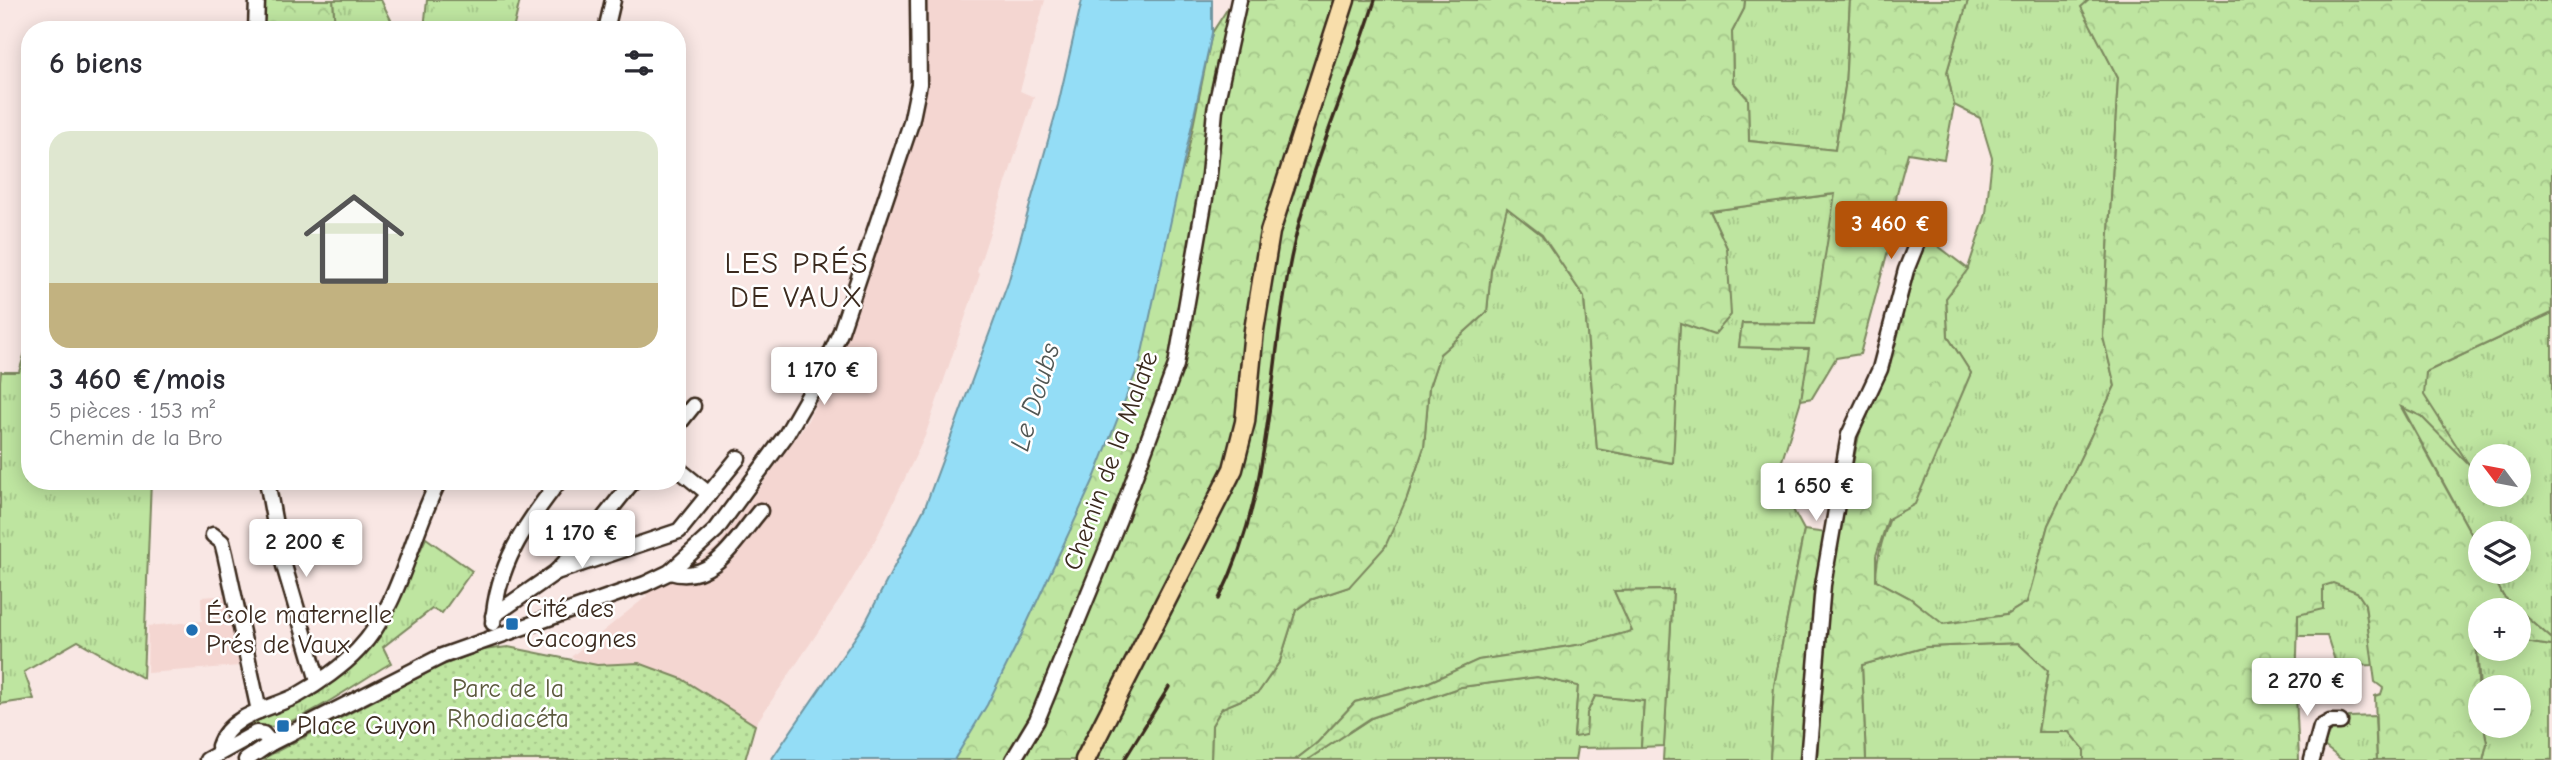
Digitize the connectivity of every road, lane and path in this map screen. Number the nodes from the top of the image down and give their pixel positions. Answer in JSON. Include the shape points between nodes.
{"nodes":[{"id":1,"x":257,"y":0,"type":"edge"},
{"id":2,"x":613,"y":0,"type":"edge"},
{"id":3,"x":918,"y":0,"type":"edge"},
{"id":4,"x":1239,"y":0,"type":"edge"},
{"id":5,"x":1345,"y":0,"type":"edge"},
{"id":6,"x":256,"y":21,"type":"edge"},
{"id":7,"x":608,"y":21,"type":"edge"},
{"id":8,"x":1921,"y":233,"type":"dead end"},
{"id":9,"x":693,"y":406,"type":"dead end"},
{"id":10,"x":686,"y":415,"type":"edge"},
{"id":11,"x":738,"y":458,"type":"dead end"},
{"id":12,"x":686,"y":475,"type":"edge"},
{"id":13,"x":269,"y":490,"type":"edge"},
{"id":14,"x":434,"y":490,"type":"edge"},
{"id":15,"x":552,"y":490,"type":"edge"},
{"id":16,"x":625,"y":490,"type":"edge"},
{"id":17,"x":709,"y":494,"type":"junction"},
{"id":18,"x":760,"y":511,"type":"dead end"},
{"id":19,"x":213,"y":535,"type":"dead end"},
{"id":20,"x":556,"y":572,"type":"junction"},
{"id":21,"x":670,"y":572,"type":"junction"},
{"id":22,"x":493,"y":616,"type":"junction"},
{"id":23,"x":492,"y":638,"type":"junction"},
{"id":24,"x":318,"y":681,"type":"junction"},
{"id":25,"x":259,"y":711,"type":"junction"},
{"id":26,"x":2340,"y":722,"type":"dead end"},
{"id":27,"x":271,"y":743,"type":"junction"},
{"id":28,"x":222,"y":750,"type":"junction"},
{"id":29,"x":207,"y":760,"type":"edge"},
{"id":30,"x":246,"y":760,"type":"edge"},
{"id":31,"x":1013,"y":760,"type":"edge"},
{"id":32,"x":1085,"y":760,"type":"edge"},
{"id":33,"x":1808,"y":760,"type":"edge"},
{"id":34,"x":2312,"y":760,"type":"edge"}],
"edges":[{"from":1,"to":6,"type":"street"},
{"from":2,"to":7,"type":"street"},
{"from":3,"to":21,"type":"street","via":[[919,85],[911,123],[841,331],[802,411],[754,482],[716,530]]},
{"from":4,"to":31,"type":"street","name":"Chemin de la Malate","via":[[1215,110],[1209,175],[1176,365],[1037,720]]},
{"from":5,"to":32,"type":"main road","via":[[1270,232],[1245,422],[1233,469]]},
{"from":8,"to":33,"type":"street","via":[[1906,270],[1880,369],[1849,435],[1823,584]]},
{"from":9,"to":10,"type":"street"},
{"from":11,"to":17,"type":"street"},
{"from":12,"to":17,"type":"street"},
{"from":13,"to":24,"type":"street","via":[[280,552]]},
{"from":14,"to":24,"type":"street","via":[[398,585],[371,633],[358,651]]},
{"from":15,"to":22,"type":"street","via":[[513,546],[499,578]]},
{"from":16,"to":20,"type":"street"},
{"from":17,"to":20,"type":"street","via":[[679,531]]},
{"from":18,"to":21,"type":"street","via":[[717,563],[698,574]]},
{"from":19,"to":25,"type":"street","via":[[222,542]]},
{"from":20,"to":22,"type":"street"},
{"from":21,"to":23,"type":"street"},
{"from":22,"to":23,"type":"street"},
{"from":23,"to":27,"type":"street","via":[[442,656]]},
{"from":24,"to":25,"type":"street"},
{"from":25,"to":28,"type":"street","via":[[235,724],[221,740]]},
{"from":26,"to":34,"type":"street","via":[[2321,727]]},
{"from":27,"to":28,"type":"street","via":[[256,733]]},
{"from":27,"to":30,"type":"street"},
{"from":28,"to":29,"type":"street"}]}
